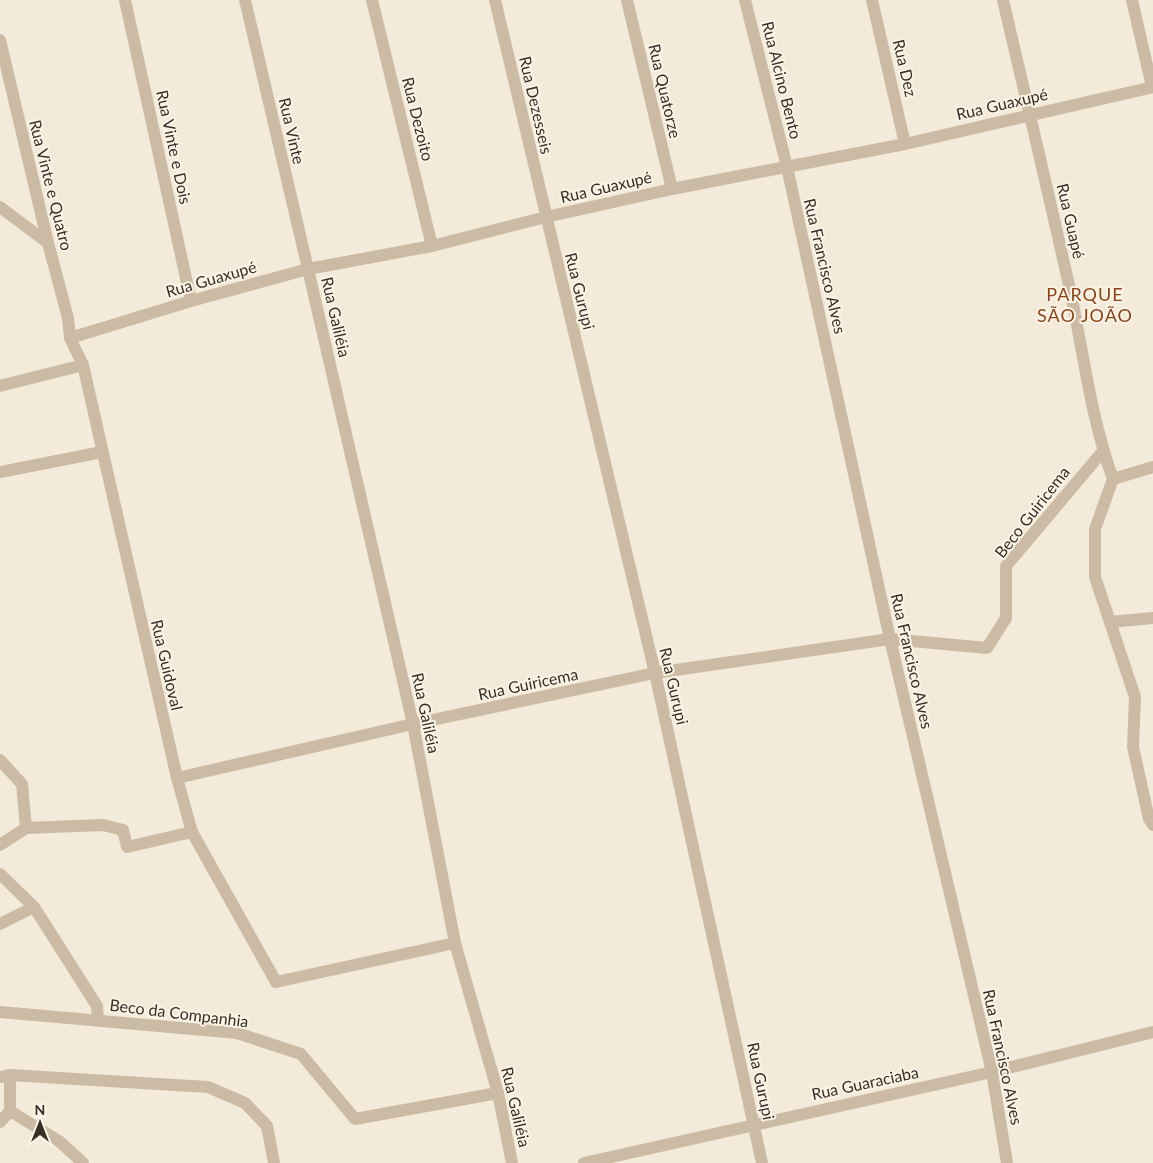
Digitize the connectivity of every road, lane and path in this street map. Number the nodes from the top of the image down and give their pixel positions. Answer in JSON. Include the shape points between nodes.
{"nodes":[{"id":1,"x":125,"y":0,"type":"edge"},
{"id":2,"x":245,"y":0,"type":"edge"},
{"id":3,"x":372,"y":0,"type":"edge"},
{"id":4,"x":495,"y":0,"type":"edge"},
{"id":5,"x":627,"y":0,"type":"edge"},
{"id":6,"x":745,"y":0,"type":"edge"},
{"id":7,"x":872,"y":0,"type":"edge"},
{"id":8,"x":1002,"y":0,"type":"edge"},
{"id":9,"x":1132,"y":0,"type":"edge"},
{"id":10,"x":0,"y":40,"type":"edge"},
{"id":11,"x":1152,"y":87,"type":"edge"},
{"id":12,"x":1030,"y":114,"type":"junction"},
{"id":13,"x":905,"y":144,"type":"junction"},
{"id":14,"x":787,"y":167,"type":"junction"},
{"id":15,"x":672,"y":189,"type":"junction"},
{"id":16,"x":0,"y":207,"type":"edge"},
{"id":17,"x":546,"y":217,"type":"junction"},
{"id":18,"x":48,"y":243,"type":"junction"},
{"id":19,"x":432,"y":246,"type":"junction"},
{"id":20,"x":308,"y":269,"type":"junction"},
{"id":21,"x":191,"y":301,"type":"junction"},
{"id":22,"x":70,"y":338,"type":"junction"},
{"id":23,"x":82,"y":366,"type":"junction"},
{"id":24,"x":0,"y":386,"type":"edge"},
{"id":25,"x":1102,"y":451,"type":"junction"},
{"id":26,"x":102,"y":452,"type":"junction"},
{"id":27,"x":1153,"y":467,"type":"edge"},
{"id":28,"x":0,"y":472,"type":"edge"},
{"id":29,"x":1113,"y":479,"type":"junction"},
{"id":30,"x":1153,"y":618,"type":"edge"},
{"id":31,"x":1110,"y":622,"type":"junction"},
{"id":32,"x":890,"y":638,"type":"junction"},
{"id":33,"x":655,"y":674,"type":"junction"},
{"id":34,"x":413,"y":724,"type":"junction"},
{"id":35,"x":0,"y":760,"type":"edge"},
{"id":36,"x":177,"y":778,"type":"junction"},
{"id":37,"x":1153,"y":825,"type":"edge"},
{"id":38,"x":26,"y":828,"type":"junction"},
{"id":39,"x":192,"y":832,"type":"junction"},
{"id":40,"x":0,"y":845,"type":"edge"},
{"id":41,"x":0,"y":874,"type":"edge"},
{"id":42,"x":34,"y":907,"type":"junction"},
{"id":43,"x":0,"y":924,"type":"edge"},
{"id":44,"x":455,"y":943,"type":"junction"},
{"id":45,"x":0,"y":1012,"type":"edge"},
{"id":46,"x":98,"y":1020,"type":"junction"},
{"id":47,"x":1153,"y":1032,"type":"edge"},
{"id":48,"x":992,"y":1072,"type":"junction"},
{"id":49,"x":5,"y":1076,"type":"edge"},
{"id":50,"x":498,"y":1093,"type":"junction"},
{"id":51,"x":10,"y":1111,"type":"junction"},
{"id":52,"x":0,"y":1122,"type":"edge"},
{"id":53,"x":754,"y":1124,"type":"junction"},
{"id":54,"x":83,"y":1163,"type":"edge"},
{"id":55,"x":274,"y":1163,"type":"edge"},
{"id":56,"x":512,"y":1163,"type":"edge"},
{"id":57,"x":584,"y":1163,"type":"edge"},
{"id":58,"x":762,"y":1163,"type":"edge"},
{"id":59,"x":1007,"y":1163,"type":"edge"}],
"edges":[{"from":1,"to":21,"type":"street","name":"Rua Vinte e Dois"},
{"from":2,"to":20,"type":"street","name":"Rua Vinte"},
{"from":3,"to":19,"type":"street","name":"Rua Dezoito"},
{"from":4,"to":17,"type":"street","name":"Rua Dezesseis"},
{"from":5,"to":15,"type":"street","name":"Rua Quatorze"},
{"from":6,"to":14,"type":"street","name":"Rua Alcino Bento"},
{"from":7,"to":13,"type":"street","name":"Rua Dez"},
{"from":8,"to":12,"type":"street","name":"Rua Guapé"},
{"from":9,"to":11,"type":"street"},
{"from":10,"to":18,"type":"street","name":"Rua Vinte e Quatro"},
{"from":11,"to":12,"type":"street","name":"Rua Guaxupé"},
{"from":12,"to":13,"type":"street","name":"Rua Guaxupé"},
{"from":12,"to":25,"type":"street","name":"Rua Guapé","via":[[1072,298]]},
{"from":13,"to":14,"type":"street","name":"Rua Guaxupé"},
{"from":14,"to":15,"type":"street","name":"Rua Guaxupé"},
{"from":14,"to":32,"type":"street","name":"Rua Francisco Alves"},
{"from":15,"to":17,"type":"street","name":"Rua Guaxupé"},
{"from":16,"to":18,"type":"street"},
{"from":17,"to":19,"type":"street","name":"Rua Guaxupé"},
{"from":17,"to":33,"type":"street","name":"Rua Gurupi"},
{"from":18,"to":22,"type":"street","name":"Rua Vinte e Quatro","via":[[68,318]]},
{"from":19,"to":20,"type":"street","name":"Rua Guaxupé"},
{"from":20,"to":21,"type":"street","name":"Rua Guaxupé"},
{"from":20,"to":34,"type":"street","name":"Rua Galiléia"},
{"from":21,"to":22,"type":"street","name":"Rua Guaxupé"},
{"from":22,"to":23,"type":"street","name":"Rua Guidoval"},
{"from":23,"to":24,"type":"street"},
{"from":23,"to":26,"type":"street","name":"Rua Guidoval"},
{"from":25,"to":29,"type":"street","name":"Rua Guapé"},
{"from":25,"to":32,"type":"street","name":"Beco Guiricema","via":[[1006,566],[1006,618],[986,648]]},
{"from":26,"to":28,"type":"street"},
{"from":26,"to":36,"type":"street","name":"Rua Guidoval"},
{"from":27,"to":29,"type":"street"},
{"from":29,"to":31,"type":"street","via":[[1095,529],[1095,577]]},
{"from":30,"to":31,"type":"street"},
{"from":31,"to":37,"type":"street","via":[[1135,697],[1133,748]]},
{"from":32,"to":33,"type":"street","name":"Rua Guiricema"},
{"from":32,"to":48,"type":"street","name":"Rua Francisco Alves"},
{"from":33,"to":34,"type":"street","name":"Rua Guiricema"},
{"from":33,"to":53,"type":"street","name":"Rua Gurupi"},
{"from":34,"to":36,"type":"street","name":"Rua Guiricema"},
{"from":34,"to":44,"type":"street","name":"Rua Galiléia"},
{"from":35,"to":38,"type":"street","via":[[22,784]]},
{"from":36,"to":39,"type":"street","name":"Rua Guidoval"},
{"from":38,"to":39,"type":"street","via":[[103,825],[123,830],[127,847]]},
{"from":38,"to":40,"type":"street"},
{"from":39,"to":44,"type":"street","name":"Rua Guidoval","via":[[276,982]]},
{"from":41,"to":42,"type":"street"},
{"from":42,"to":43,"type":"street"},
{"from":42,"to":46,"type":"street","via":[[97,1006]]},
{"from":44,"to":50,"type":"street","name":"Rua Galiléia"},
{"from":45,"to":46,"type":"street","name":"Beco da Companhia"},
{"from":46,"to":50,"type":"street","name":"Beco da Companhia","via":[[237,1033],[301,1054],[356,1119]]},
{"from":47,"to":48,"type":"street","name":"Rua Guaraciaba"},
{"from":48,"to":53,"type":"street","name":"Rua Guaraciaba"},
{"from":48,"to":59,"type":"street","name":"Rua Francisco Alves"},
{"from":49,"to":51,"type":"street"},
{"from":49,"to":55,"type":"street","via":[[208,1087],[245,1103],[267,1126]]},
{"from":50,"to":56,"type":"street","name":"Rua Galiléia"},
{"from":51,"to":52,"type":"street"},
{"from":51,"to":54,"type":"street","via":[[59,1141]]},
{"from":53,"to":57,"type":"street","name":"Rua Guaraciaba"},
{"from":53,"to":58,"type":"street","name":"Rua Gurupi"}]}
